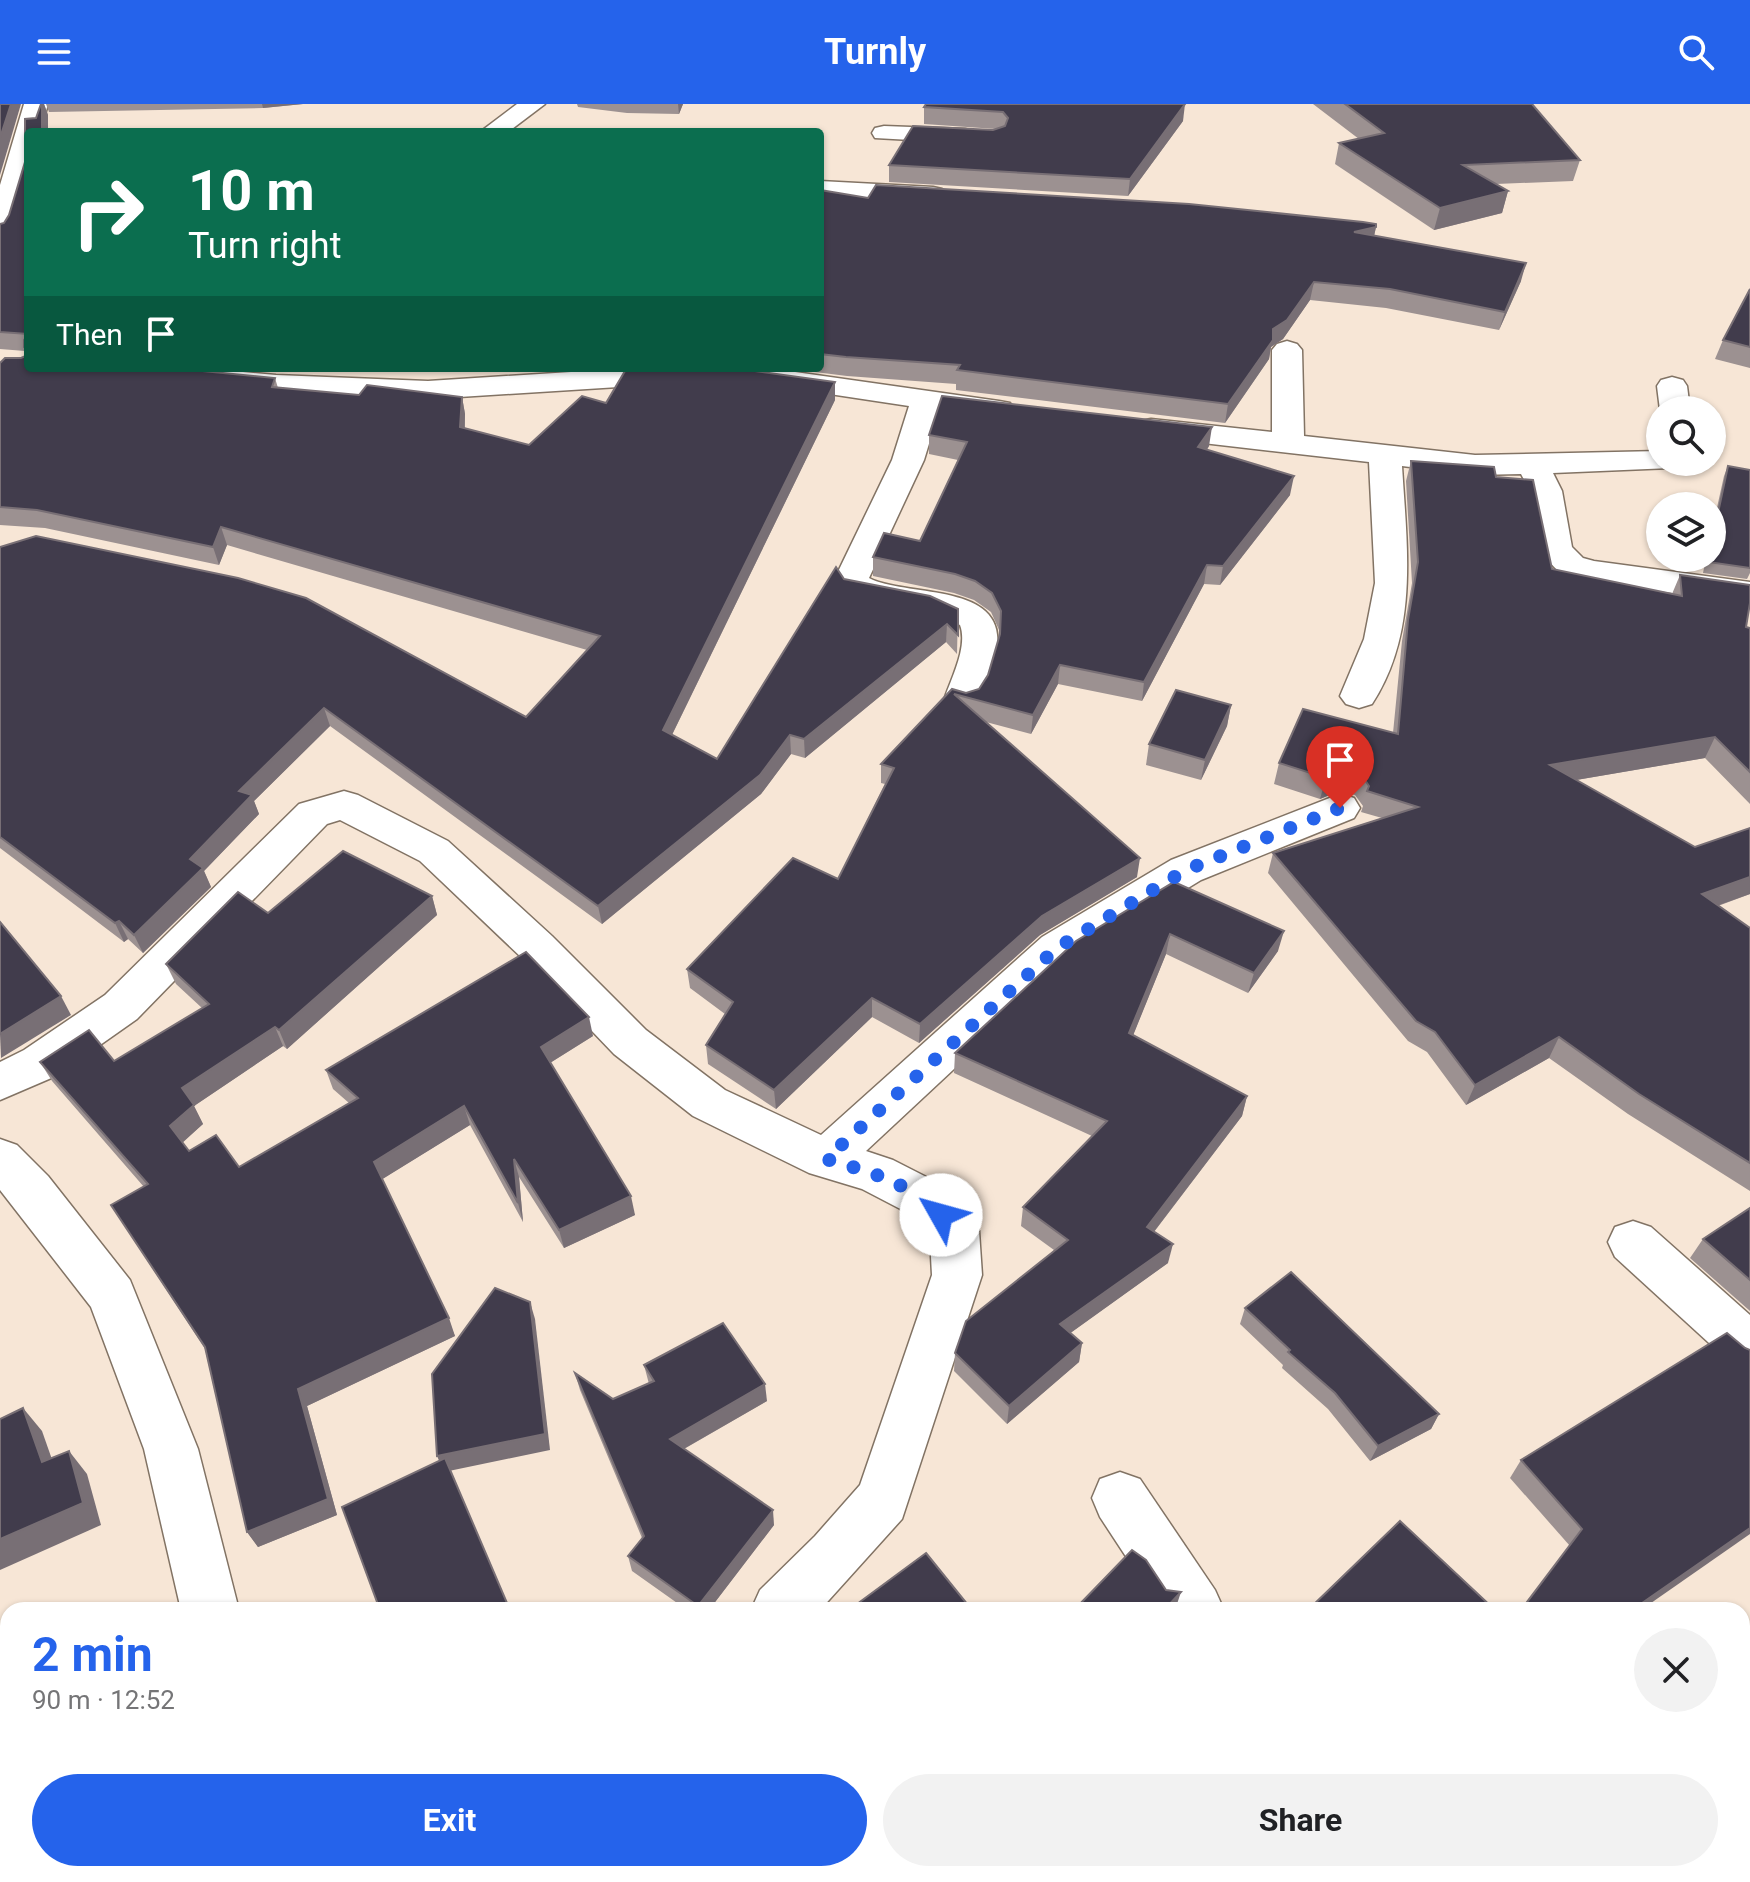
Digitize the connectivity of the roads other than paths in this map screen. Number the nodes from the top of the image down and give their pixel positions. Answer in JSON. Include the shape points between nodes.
{"nodes":[{"id":1,"x":36,"y":104,"type":"edge"},
{"id":2,"x":533,"y":104,"type":"edge"},
{"id":3,"x":888,"y":104,"type":"edge"},
{"id":4,"x":31,"y":128,"type":"edge"},
{"id":5,"x":498,"y":128,"type":"edge"},
{"id":6,"x":884,"y":133,"type":"junction"},
{"id":7,"x":992,"y":137,"type":"edge"},
{"id":8,"x":24,"y":163,"type":"edge"},
{"id":9,"x":824,"y":189,"type":"edge"},
{"id":10,"x":875,"y":191,"type":"junction"},
{"id":11,"x":966,"y":197,"type":"edge"},
{"id":12,"x":0,"y":231,"type":"edge"},
{"id":13,"x":1287,"y":350,"type":"edge"},
{"id":14,"x":146,"y":372,"type":"edge"},
{"id":15,"x":927,"y":399,"type":"junction"},
{"id":16,"x":1026,"y":413,"type":"edge"},
{"id":17,"x":1119,"y":424,"type":"edge"},
{"id":18,"x":1288,"y":444,"type":"junction"},
{"id":19,"x":1385,"y":456,"type":"junction"},
{"id":20,"x":1646,"y":462,"type":"edge"},
{"id":21,"x":1534,"y":466,"type":"junction"},
{"id":22,"x":1750,"y":593,"type":"edge"},
{"id":23,"x":1359,"y":696,"type":"dead end"},
{"id":24,"x":964,"y":697,"type":"edge"},
{"id":25,"x":1340,"y":808,"type":"dead end"},
{"id":26,"x":0,"y":1082,"type":"edge"},
{"id":27,"x":0,"y":1159,"type":"edge"},
{"id":28,"x":826,"y":1159,"type":"junction"},
{"id":29,"x":1633,"y":1242,"type":"dead end"},
{"id":30,"x":1750,"y":1348,"type":"edge"},
{"id":31,"x":1120,"y":1498,"type":"dead end"},
{"id":32,"x":208,"y":1602,"type":"edge"},
{"id":33,"x":788,"y":1602,"type":"edge"},
{"id":34,"x":1190,"y":1602,"type":"edge"}],
"edges":[{"from":1,"to":4,"type":"street"},
{"from":2,"to":5,"type":"street"},
{"from":3,"to":6,"type":"street"},
{"from":6,"to":7,"type":"street"},
{"from":6,"to":10,"type":"street"},
{"from":8,"to":12,"type":"street"},
{"from":9,"to":10,"type":"street"},
{"from":10,"to":11,"type":"street"},
{"from":13,"to":18,"type":"street"},
{"from":14,"to":15,"type":"street","via":[[428,390],[728,374]]},
{"from":15,"to":16,"type":"street"},
{"from":15,"to":24,"type":"street","via":[[908,460],[852,578],[857,588],[974,615],[979,641]]},
{"from":17,"to":18,"type":"street"},
{"from":18,"to":19,"type":"street"},
{"from":19,"to":21,"type":"street"},
{"from":19,"to":23,"type":"street","via":[[1392,583],[1382,639]]},
{"from":20,"to":21,"type":"street"},
{"from":21,"to":22,"type":"street","via":[[1546,491],[1555,550],[1571,565]]},
{"from":25,"to":28,"type":"street","via":[[1186,870],[1057,948]]},
{"from":26,"to":28,"type":"street","via":[[40,1063],[121,1007],[313,814],[344,805],[434,851],[630,1042],[709,1103]]},
{"from":27,"to":32,"type":"street","via":[[31,1190],[112,1296],[171,1449]]},
{"from":28,"to":33,"type":"street","via":[[876,1174],[927,1200],[954,1231],[957,1275],[882,1500]]},
{"from":29,"to":30,"type":"street"},
{"from":31,"to":34,"type":"street"}]}
